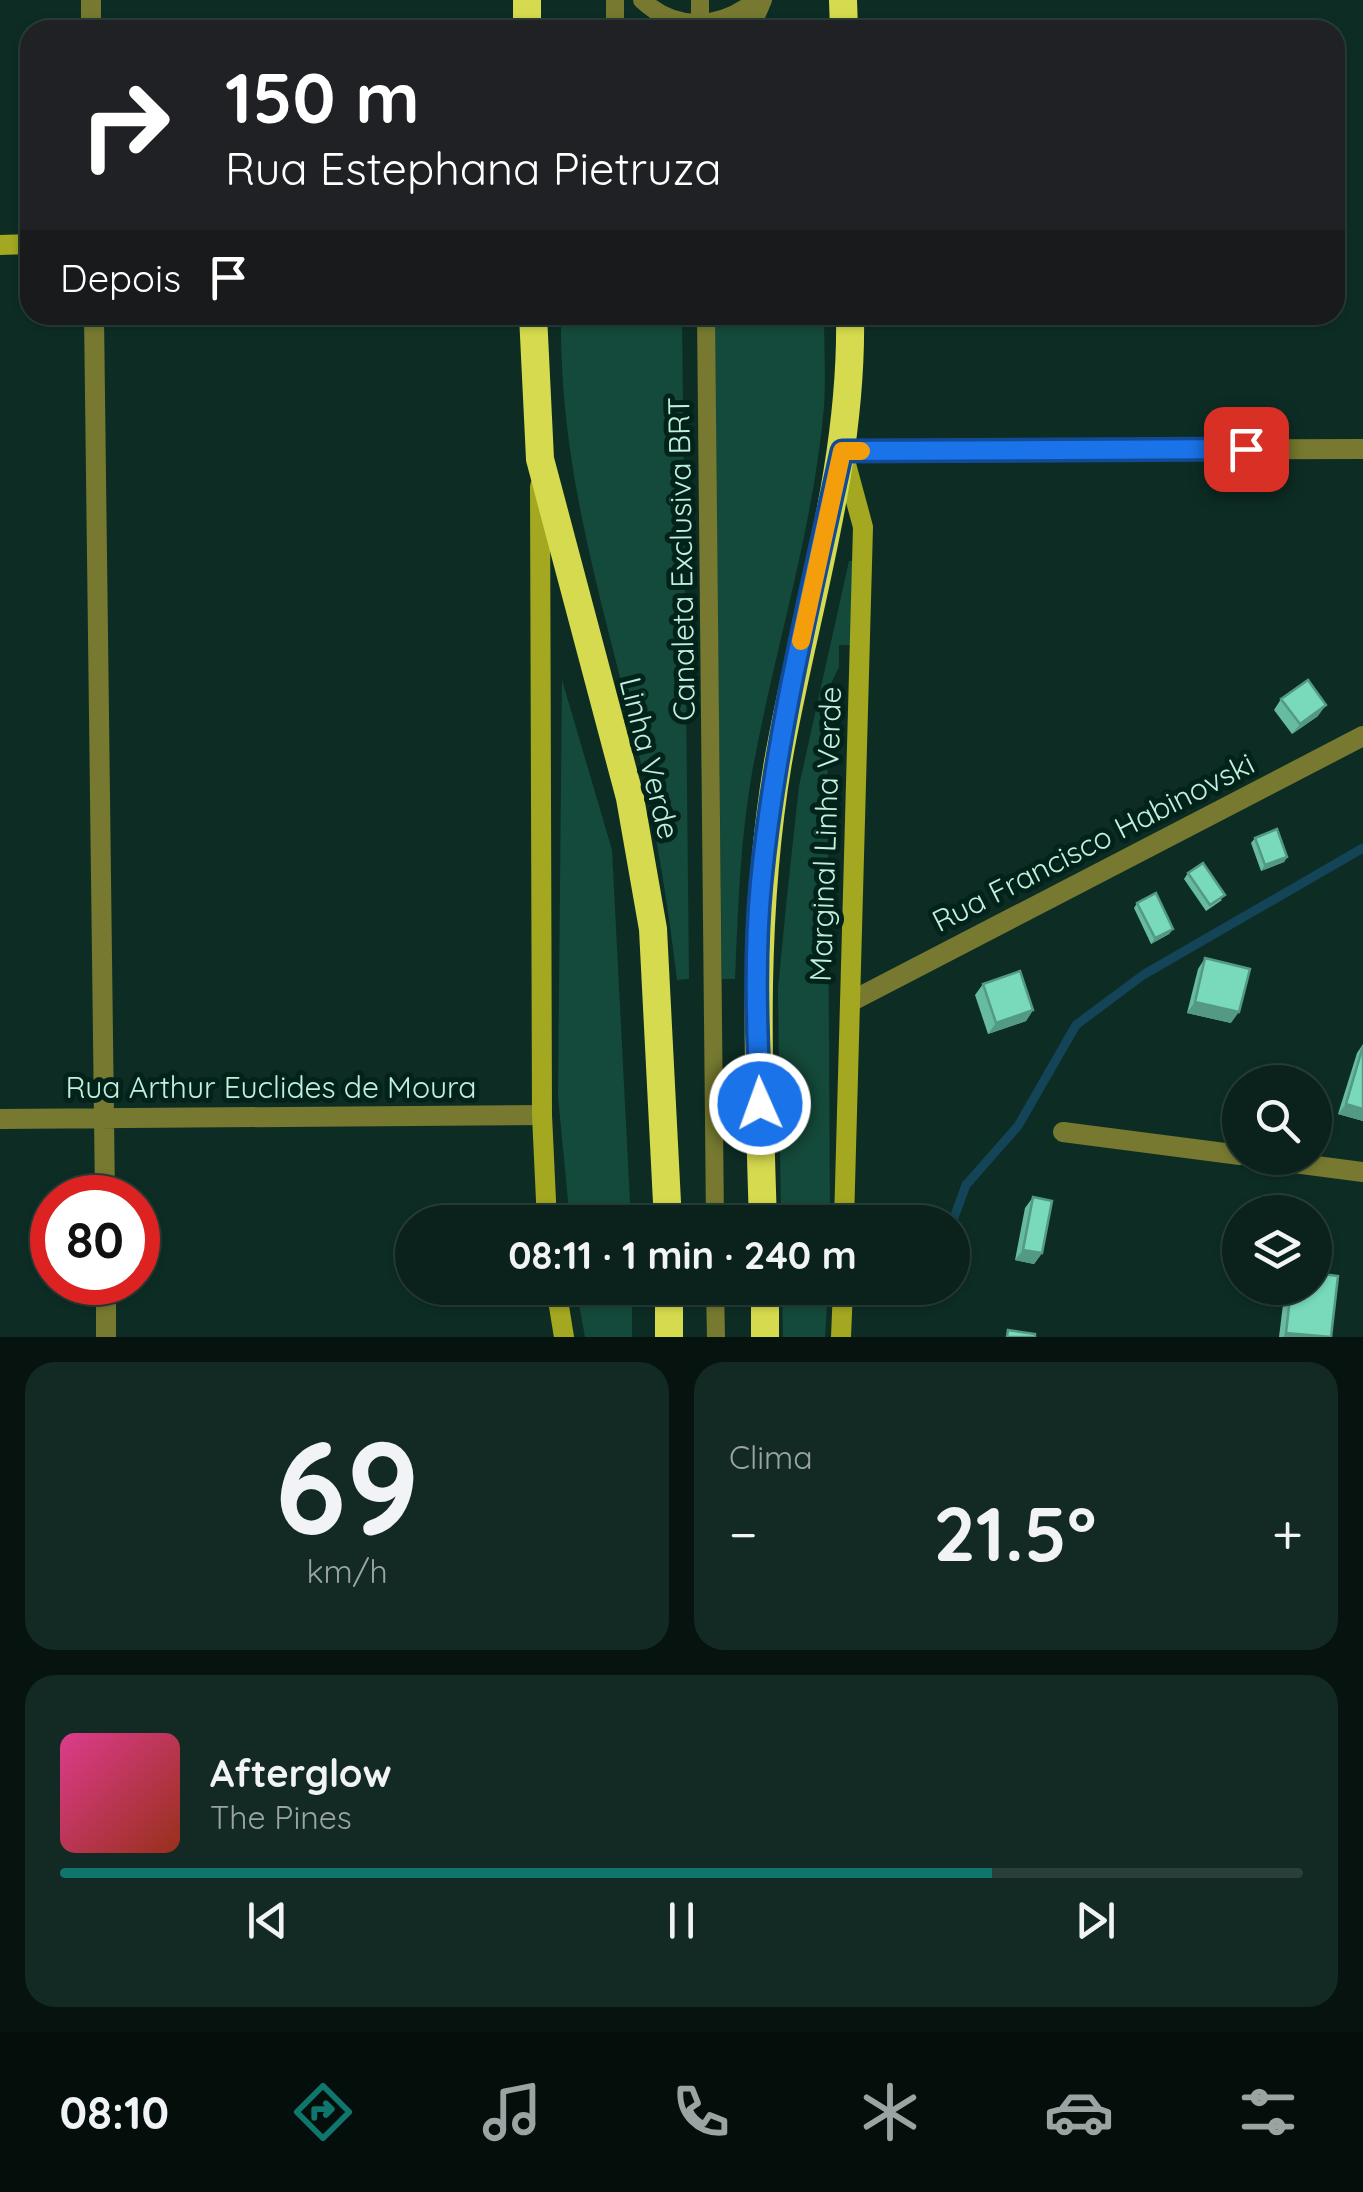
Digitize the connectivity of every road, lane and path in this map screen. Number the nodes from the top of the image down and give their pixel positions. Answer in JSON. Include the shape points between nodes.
{"nodes":[{"id":1,"x":642,"y":0,"type":"edge"},
{"id":2,"x":759,"y":0,"type":"edge"},
{"id":3,"x":673,"y":20,"type":"edge"},
{"id":4,"x":722,"y":20,"type":"edge"},
{"id":5,"x":94,"y":325,"type":"edge"},
{"id":6,"x":533,"y":325,"type":"edge"},
{"id":7,"x":706,"y":325,"type":"edge"},
{"id":8,"x":849,"y":325,"type":"edge"},
{"id":9,"x":1363,"y":448,"type":"edge"},
{"id":10,"x":842,"y":451,"type":"junction"},
{"id":11,"x":540,"y":459,"type":"junction"},
{"id":12,"x":1363,"y":736,"type":"edge"},
{"id":13,"x":850,"y":1002,"type":"junction"},
{"id":14,"x":542,"y":1115,"type":"junction"},
{"id":15,"x":104,"y":1118,"type":"junction"},
{"id":16,"x":0,"y":1119,"type":"edge"},
{"id":17,"x":1063,"y":1132,"type":"dead end"},
{"id":18,"x":1222,"y":1154,"type":"edge"},
{"id":19,"x":1332,"y":1168,"type":"edge"},
{"id":20,"x":1363,"y":1172,"type":"edge"},
{"id":21,"x":105,"y":1175,"type":"edge"},
{"id":22,"x":546,"y":1205,"type":"edge"},
{"id":23,"x":668,"y":1205,"type":"edge"},
{"id":24,"x":715,"y":1205,"type":"edge"},
{"id":25,"x":762,"y":1205,"type":"edge"},
{"id":26,"x":844,"y":1205,"type":"edge"},
{"id":27,"x":106,"y":1305,"type":"edge"},
{"id":28,"x":559,"y":1305,"type":"edge"},
{"id":29,"x":669,"y":1305,"type":"edge"},
{"id":30,"x":716,"y":1305,"type":"edge"},
{"id":31,"x":765,"y":1305,"type":"edge"},
{"id":32,"x":842,"y":1305,"type":"edge"},
{"id":33,"x":106,"y":1337,"type":"edge"},
{"id":34,"x":564,"y":1337,"type":"edge"},
{"id":35,"x":670,"y":1337,"type":"edge"},
{"id":36,"x":716,"y":1337,"type":"edge"},
{"id":37,"x":765,"y":1337,"type":"edge"},
{"id":38,"x":841,"y":1337,"type":"edge"}],
"edges":[{"from":1,"to":3,"type":"lane"},
{"from":2,"to":4,"type":"lane"},
{"from":5,"to":15,"type":"street"},
{"from":6,"to":11,"type":"highway","name":"Linha Verde"},
{"from":7,"to":24,"type":"lane","name":"Canaleta Exclusiva BRT"},
{"from":8,"to":10,"type":"highway"},
{"from":9,"to":10,"type":"street"},
{"from":10,"to":13,"type":"main road","name":"Marginal Linha Verde","via":[[864,527]]},
{"from":10,"to":25,"type":"highway","via":[[784,728],[761,884],[756,985]]},
{"from":11,"to":14,"type":"main road"},
{"from":11,"to":23,"type":"highway","name":"Linha Verde","via":[[630,798],[653,929]]},
{"from":12,"to":13,"type":"street","name":"Rua Francisco Habinovski"},
{"from":13,"to":26,"type":"main road","name":"Marginal Linha Verde"},
{"from":14,"to":15,"type":"street","name":"Rua Arthur Euclides de Moura"},
{"from":14,"to":22,"type":"main road"},
{"from":15,"to":16,"type":"street","name":"Rua Arthur Euclides de Moura"},
{"from":15,"to":21,"type":"street"},
{"from":17,"to":18,"type":"street"},
{"from":19,"to":20,"type":"street"},
{"from":27,"to":33,"type":"street"},
{"from":28,"to":34,"type":"main road"},
{"from":29,"to":35,"type":"highway"},
{"from":30,"to":36,"type":"lane"},
{"from":31,"to":37,"type":"highway"},
{"from":32,"to":38,"type":"main road"}]}
